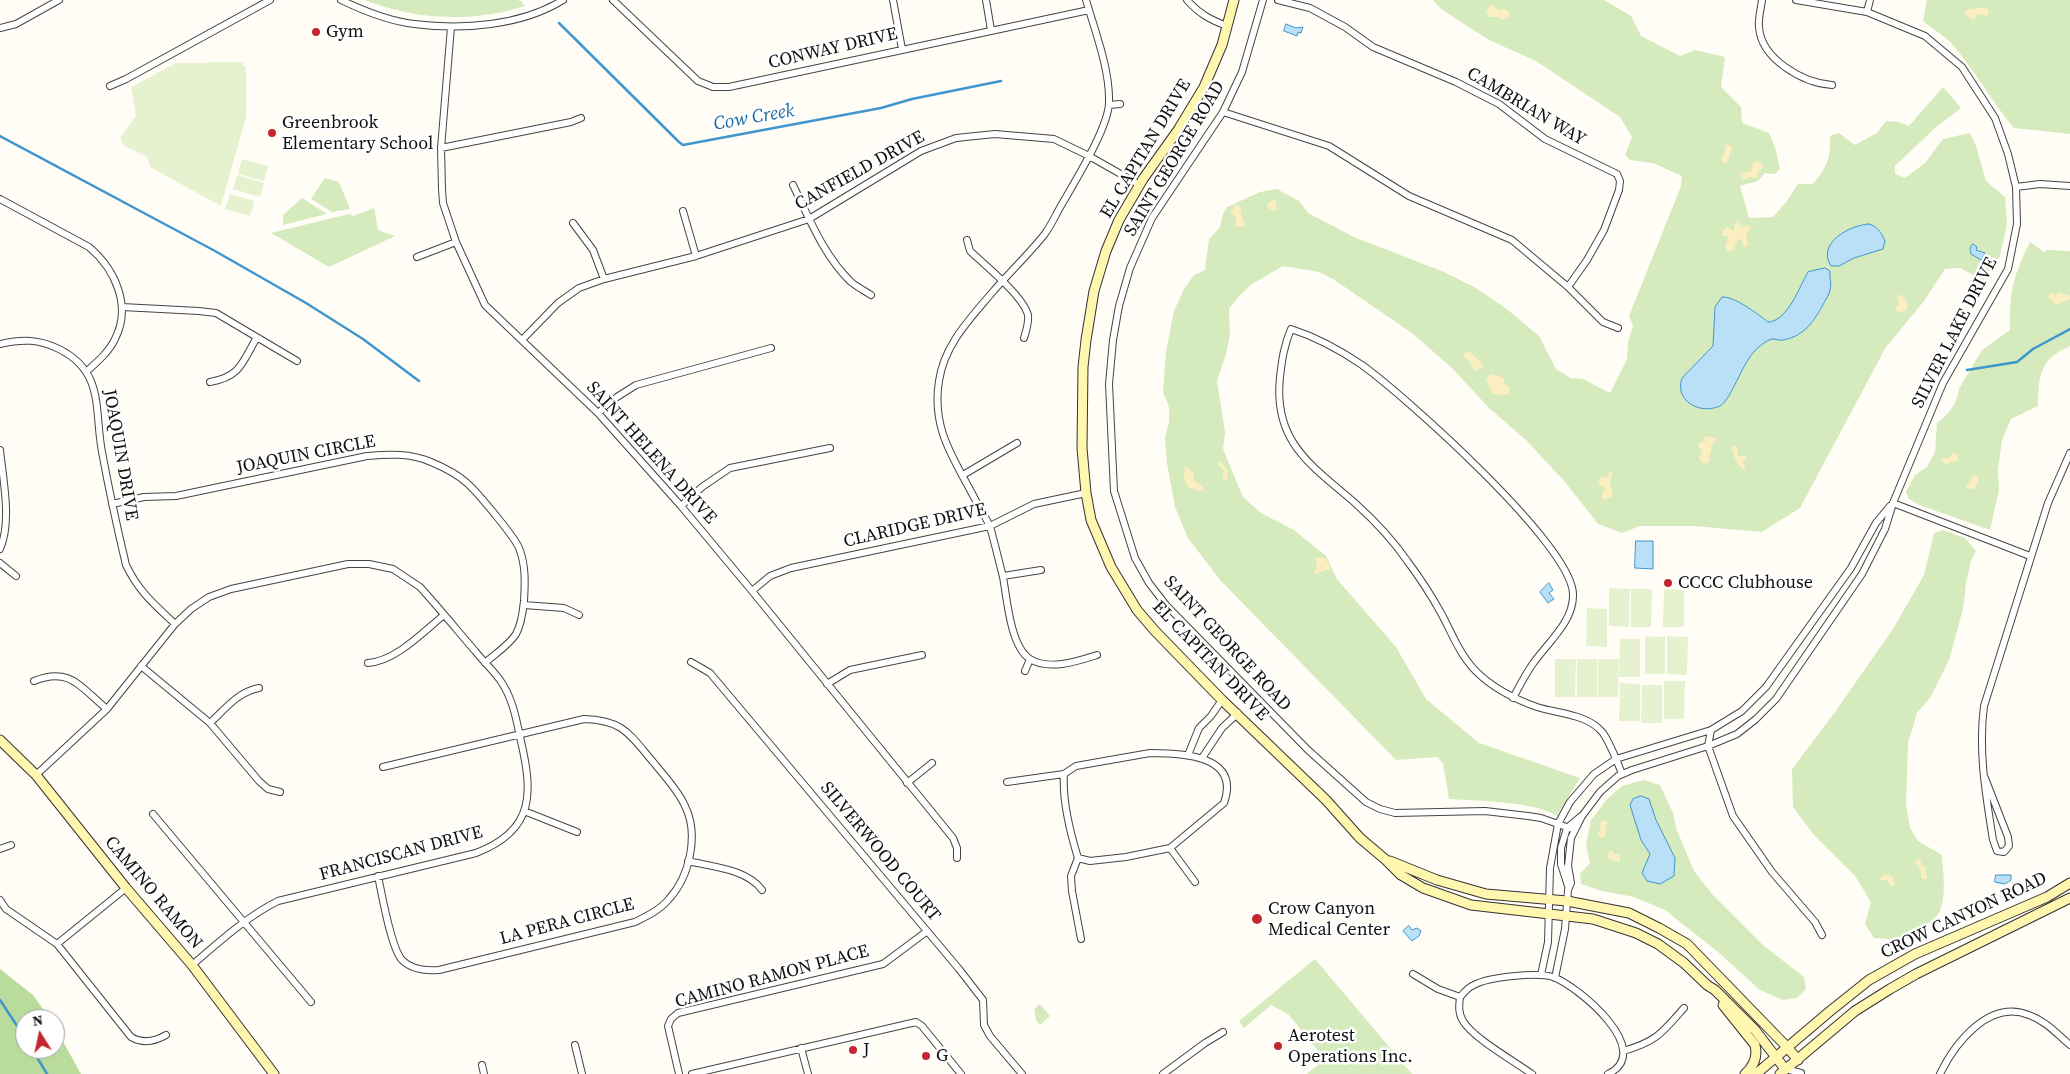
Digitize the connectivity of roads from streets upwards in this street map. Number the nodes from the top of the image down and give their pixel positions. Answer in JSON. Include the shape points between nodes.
{"nodes":[{"id":1,"x":59,"y":0,"type":"edge"},
{"id":2,"x":270,"y":0,"type":"edge"},
{"id":3,"x":341,"y":0,"type":"edge"},
{"id":4,"x":563,"y":0,"type":"edge"},
{"id":5,"x":614,"y":0,"type":"edge"},
{"id":6,"x":892,"y":0,"type":"edge"},
{"id":7,"x":986,"y":0,"type":"edge"},
{"id":8,"x":1086,"y":0,"type":"edge"},
{"id":9,"x":1187,"y":0,"type":"edge"},
{"id":10,"x":1234,"y":0,"type":"edge"},
{"id":11,"x":1263,"y":0,"type":"edge"},
{"id":12,"x":1278,"y":0,"type":"edge"},
{"id":13,"x":1762,"y":0,"type":"edge"},
{"id":14,"x":1796,"y":0,"type":"edge"},
{"id":15,"x":1870,"y":0,"type":"edge"},
{"id":16,"x":1089,"y":10,"type":"junction"},
{"id":17,"x":1867,"y":12,"type":"junction"},
{"id":18,"x":1228,"y":26,"type":"junction"},
{"id":19,"x":451,"y":27,"type":"junction"},
{"id":20,"x":0,"y":28,"type":"edge"},
{"id":21,"x":991,"y":30,"type":"junction"},
{"id":22,"x":902,"y":49,"type":"junction"},
{"id":23,"x":1832,"y":85,"type":"dead end"},
{"id":24,"x":110,"y":86,"type":"dead end"},
{"id":25,"x":1120,"y":104,"type":"dead end"},
{"id":26,"x":1110,"y":105,"type":"junction"},
{"id":27,"x":1223,"y":112,"type":"junction"},
{"id":28,"x":580,"y":118,"type":"dead end"},
{"id":29,"x":441,"y":148,"type":"junction"},
{"id":30,"x":1089,"y":156,"type":"junction"},
{"id":31,"x":793,"y":185,"type":"dead end"},
{"id":32,"x":1140,"y":185,"type":"junction"},
{"id":33,"x":2070,"y":186,"type":"edge"},
{"id":34,"x":2016,"y":187,"type":"junction"},
{"id":35,"x":0,"y":199,"type":"edge"},
{"id":36,"x":683,"y":211,"type":"dead end"},
{"id":37,"x":809,"y":219,"type":"junction"},
{"id":38,"x":573,"y":223,"type":"dead end"},
{"id":39,"x":967,"y":240,"type":"dead end"},
{"id":40,"x":456,"y":242,"type":"junction"},
{"id":41,"x":696,"y":256,"type":"junction"},
{"id":42,"x":417,"y":257,"type":"dead end"},
{"id":43,"x":604,"y":279,"type":"junction"},
{"id":44,"x":1002,"y":281,"type":"junction"},
{"id":45,"x":1568,"y":287,"type":"junction"},
{"id":46,"x":871,"y":295,"type":"dead end"},
{"id":47,"x":122,"y":306,"type":"junction"},
{"id":48,"x":1618,"y":328,"type":"dead end"},
{"id":49,"x":1024,"y":338,"type":"dead end"},
{"id":50,"x":256,"y":339,"type":"junction"},
{"id":51,"x":522,"y":340,"type":"junction"},
{"id":52,"x":0,"y":344,"type":"edge"},
{"id":53,"x":771,"y":348,"type":"dead end"},
{"id":54,"x":297,"y":361,"type":"dead end"},
{"id":55,"x":87,"y":371,"type":"junction"},
{"id":56,"x":210,"y":382,"type":"dead end"},
{"id":57,"x":598,"y":413,"type":"junction"},
{"id":58,"x":1017,"y":443,"type":"dead end"},
{"id":59,"x":830,"y":448,"type":"dead end"},
{"id":60,"x":0,"y":450,"type":"edge"},
{"id":61,"x":2070,"y":454,"type":"edge"},
{"id":62,"x":963,"y":475,"type":"junction"},
{"id":63,"x":1086,"y":492,"type":"junction"},
{"id":64,"x":1893,"y":503,"type":"junction"},
{"id":65,"x":112,"y":504,"type":"junction"},
{"id":66,"x":681,"y":506,"type":"junction"},
{"id":67,"x":990,"y":526,"type":"junction"},
{"id":68,"x":0,"y":549,"type":"edge"},
{"id":69,"x":2030,"y":556,"type":"junction"},
{"id":70,"x":0,"y":563,"type":"edge"},
{"id":71,"x":1041,"y":570,"type":"dead end"},
{"id":72,"x":16,"y":576,"type":"dead end"},
{"id":73,"x":1003,"y":576,"type":"junction"},
{"id":74,"x":752,"y":591,"type":"junction"},
{"id":75,"x":524,"y":605,"type":"junction"},
{"id":76,"x":444,"y":615,"type":"junction"},
{"id":77,"x":580,"y":615,"type":"dead end"},
{"id":78,"x":175,"y":624,"type":"junction"},
{"id":79,"x":922,"y":655,"type":"dead end"},
{"id":80,"x":1097,"y":655,"type":"dead end"},
{"id":81,"x":1030,"y":659,"type":"junction"},
{"id":82,"x":692,"y":662,"type":"dead end"},
{"id":83,"x":368,"y":663,"type":"dead end"},
{"id":84,"x":485,"y":663,"type":"junction"},
{"id":85,"x":141,"y":666,"type":"junction"},
{"id":86,"x":1025,"y":671,"type":"dead end"},
{"id":87,"x":34,"y":681,"type":"dead end"},
{"id":88,"x":827,"y":684,"type":"junction"},
{"id":89,"x":259,"y":688,"type":"dead end"},
{"id":90,"x":1513,"y":698,"type":"junction"},
{"id":91,"x":1222,"y":700,"type":"junction"},
{"id":92,"x":107,"y":709,"type":"junction"},
{"id":93,"x":1238,"y":713,"type":"junction"},
{"id":94,"x":210,"y":723,"type":"junction"},
{"id":95,"x":1711,"y":730,"type":"junction"},
{"id":96,"x":520,"y":734,"type":"junction"},
{"id":97,"x":0,"y":740,"type":"edge"},
{"id":98,"x":1708,"y":746,"type":"junction"},
{"id":99,"x":1188,"y":755,"type":"junction"},
{"id":100,"x":1202,"y":758,"type":"junction"},
{"id":101,"x":1616,"y":759,"type":"junction"},
{"id":102,"x":932,"y":763,"type":"dead end"},
{"id":103,"x":383,"y":767,"type":"dead end"},
{"id":104,"x":1064,"y":774,"type":"junction"},
{"id":105,"x":1622,"y":774,"type":"junction"},
{"id":106,"x":36,"y":776,"type":"junction"},
{"id":107,"x":1985,"y":778,"type":"junction"},
{"id":108,"x":1007,"y":782,"type":"dead end"},
{"id":109,"x":907,"y":783,"type":"junction"},
{"id":110,"x":280,"y":792,"type":"dead end"},
{"id":111,"x":524,"y":810,"type":"junction"},
{"id":112,"x":152,"y":814,"type":"dead end"},
{"id":113,"x":1582,"y":816,"type":"junction"},
{"id":114,"x":1558,"y":824,"type":"junction"},
{"id":115,"x":1566,"y":828,"type":"junction"},
{"id":116,"x":1575,"y":830,"type":"junction"},
{"id":117,"x":578,"y":832,"type":"dead end"},
{"id":118,"x":11,"y":845,"type":"dead end"},
{"id":119,"x":1170,"y":848,"type":"junction"},
{"id":120,"x":0,"y":849,"type":"edge"},
{"id":121,"x":957,"y":858,"type":"dead end"},
{"id":122,"x":1078,"y":858,"type":"junction"},
{"id":123,"x":1386,"y":860,"type":"junction"},
{"id":124,"x":688,"y":861,"type":"junction"},
{"id":125,"x":378,"y":876,"type":"junction"},
{"id":126,"x":1195,"y":882,"type":"dead end"},
{"id":127,"x":2070,"y":883,"type":"edge"},
{"id":128,"x":126,"y":888,"type":"junction"},
{"id":129,"x":762,"y":890,"type":"dead end"},
{"id":130,"x":1568,"y":890,"type":"junction"},
{"id":131,"x":2070,"y":898,"type":"edge"},
{"id":132,"x":1550,"y":899,"type":"junction"},
{"id":133,"x":0,"y":900,"type":"edge"},
{"id":134,"x":1567,"y":901,"type":"junction"},
{"id":135,"x":1549,"y":914,"type":"junction"},
{"id":136,"x":1566,"y":916,"type":"junction"},
{"id":137,"x":242,"y":923,"type":"junction"},
{"id":138,"x":926,"y":932,"type":"junction"},
{"id":139,"x":1822,"y":935,"type":"dead end"},
{"id":140,"x":1081,"y":939,"type":"dead end"},
{"id":141,"x":58,"y":944,"type":"junction"},
{"id":142,"x":192,"y":965,"type":"junction"},
{"id":143,"x":1413,"y":974,"type":"dead end"},
{"id":144,"x":1541,"y":974,"type":"junction"},
{"id":145,"x":1555,"y":978,"type":"junction"},
{"id":146,"x":1707,"y":985,"type":"junction"},
{"id":147,"x":1460,"y":997,"type":"junction"},
{"id":148,"x":311,"y":1002,"type":"dead end"},
{"id":149,"x":1684,"y":1008,"type":"dead end"},
{"id":150,"x":1223,"y":1032,"type":"dead end"},
{"id":151,"x":166,"y":1035,"type":"dead end"},
{"id":152,"x":575,"y":1045,"type":"dead end"},
{"id":153,"x":2070,"y":1045,"type":"edge"},
{"id":154,"x":1787,"y":1047,"type":"junction"},
{"id":155,"x":801,"y":1048,"type":"junction"},
{"id":156,"x":1624,"y":1051,"type":"junction"},
{"id":157,"x":1776,"y":1057,"type":"junction"},
{"id":158,"x":1798,"y":1060,"type":"junction"},
{"id":159,"x":482,"y":1065,"type":"dead end"},
{"id":160,"x":1783,"y":1072,"type":"edge"},
{"id":161,"x":1802,"y":1073,"type":"edge"},
{"id":162,"x":274,"y":1074,"type":"edge"},
{"id":163,"x":484,"y":1074,"type":"edge"},
{"id":164,"x":582,"y":1074,"type":"edge"},
{"id":165,"x":679,"y":1074,"type":"edge"},
{"id":166,"x":692,"y":1074,"type":"edge"},
{"id":167,"x":808,"y":1074,"type":"edge"},
{"id":168,"x":961,"y":1074,"type":"edge"},
{"id":169,"x":1022,"y":1074,"type":"edge"},
{"id":170,"x":1163,"y":1074,"type":"edge"},
{"id":171,"x":1532,"y":1074,"type":"edge"},
{"id":172,"x":1608,"y":1074,"type":"edge"},
{"id":173,"x":1745,"y":1074,"type":"edge"},
{"id":174,"x":1756,"y":1074,"type":"edge"},
{"id":175,"x":1940,"y":1074,"type":"edge"}],
"edges":[{"from":1,"to":20,"type":"street","via":[[16,24]]},
{"from":2,"to":24,"type":"street"},
{"from":3,"to":19,"type":"street","via":[[367,12],[412,24]]},
{"from":4,"to":19,"type":"street","via":[[510,21]]},
{"from":5,"to":22,"type":"street","name":"CONWAY DRIVE","via":[[698,81],[713,87],[748,84]]},
{"from":6,"to":22,"type":"street"},
{"from":7,"to":21,"type":"street"},
{"from":8,"to":16,"type":"street"},
{"from":9,"to":18,"type":"street","via":[[1211,20]]},
{"from":10,"to":18,"type":"street","name":"EL CAPITAN DRIVE"},
{"from":11,"to":27,"type":"street","name":"SAINT GEORGE ROAD","via":[[1242,72]]},
{"from":12,"to":45,"type":"street","name":"CAMBRIAN WAY","via":[[1310,8],[1373,47],[1499,104],[1545,139],[1617,174],[1619,190],[1604,230]]},
{"from":13,"to":23,"type":"street","via":[[1759,26],[1768,53],[1782,65],[1818,84]]},
{"from":14,"to":17,"type":"street","name":"SILVER LAKE DRIVE"},
{"from":15,"to":17,"type":"street"},
{"from":16,"to":21,"type":"street","name":"CONWAY DRIVE"},
{"from":16,"to":26,"type":"street","via":[[1102,56]]},
{"from":17,"to":34,"type":"street","name":"SILVER LAKE DRIVE","via":[[1925,36],[1962,68],[1995,118]]},
{"from":18,"to":32,"type":"street","name":"EL CAPITAN DRIVE","via":[[1191,110]]},
{"from":19,"to":29,"type":"street","name":"SAINT HELENA DRIVE"},
{"from":21,"to":22,"type":"street","name":"CONWAY DRIVE"},
{"from":25,"to":26,"type":"street"},
{"from":26,"to":30,"type":"street"},
{"from":27,"to":45,"type":"street","via":[[1329,146],[1409,196],[1512,240]]},
{"from":27,"to":114,"type":"street","name":"SAINT GEORGE ROAD","via":[[1152,218],[1130,268],[1119,306],[1109,384],[1114,491],[1135,558],[1166,605],[1308,750],[1366,802],[1395,813],[1485,811],[1541,818]]},
{"from":28,"to":29,"type":"street"},
{"from":29,"to":40,"type":"street","name":"SAINT HELENA DRIVE","via":[[443,203]]},
{"from":30,"to":32,"type":"street","name":"CANFIELD DRIVE"},
{"from":30,"to":37,"type":"street","name":"CANFIELD DRIVE","via":[[1054,139],[995,134],[956,138],[921,151]]},
{"from":30,"to":44,"type":"street","via":[[1044,234]]},
{"from":31,"to":37,"type":"street"},
{"from":32,"to":63,"type":"street","name":"EL CAPITAN DRIVE","via":[[1119,220],[1094,291],[1086,340],[1082,418]]},
{"from":33,"to":34,"type":"street","via":[[2040,184]]},
{"from":34,"to":64,"type":"street","name":"SILVER LAKE DRIVE","via":[[2017,224],[2008,269],[1943,383]]},
{"from":35,"to":47,"type":"street","via":[[89,247],[101,257],[118,287]]},
{"from":36,"to":41,"type":"street"},
{"from":37,"to":41,"type":"street","name":"CANFIELD DRIVE"},
{"from":37,"to":46,"type":"street","via":[[830,255],[852,282]]},
{"from":38,"to":43,"type":"street","via":[[593,250]]},
{"from":39,"to":44,"type":"street","via":[[970,251]]},
{"from":40,"to":42,"type":"street"},
{"from":40,"to":51,"type":"street","name":"SAINT HELENA DRIVE","via":[[485,304]]},
{"from":41,"to":43,"type":"street","name":"CANFIELD DRIVE"},
{"from":43,"to":51,"type":"street","name":"CANFIELD DRIVE","via":[[580,288],[558,302]]},
{"from":44,"to":49,"type":"street","via":[[1023,302],[1028,316]]},
{"from":44,"to":62,"type":"street","via":[[960,330],[945,359],[939,380],[938,409],[943,436]]},
{"from":45,"to":48,"type":"street","via":[[1603,322]]},
{"from":47,"to":50,"type":"street","via":[[216,313]]},
{"from":47,"to":55,"type":"street","via":[[115,340],[104,356]]},
{"from":50,"to":54,"type":"street"},
{"from":50,"to":56,"type":"street","via":[[235,374]]},
{"from":51,"to":57,"type":"street","name":"SAINT HELENA DRIVE"},
{"from":52,"to":55,"type":"street","name":"JOAQUIN DRIVE","via":[[35,340],[69,354]]},
{"from":53,"to":57,"type":"street","via":[[636,385]]},
{"from":55,"to":65,"type":"street","name":"JOAQUIN DRIVE","via":[[98,410],[100,442]]},
{"from":57,"to":66,"type":"street","name":"SAINT HELENA DRIVE"},
{"from":58,"to":62,"type":"street"},
{"from":59,"to":66,"type":"street","via":[[730,468]]},
{"from":60,"to":68,"type":"street","via":[[6,522]]},
{"from":61,"to":69,"type":"street","via":[[2048,503]]},
{"from":62,"to":67,"type":"street"},
{"from":63,"to":67,"type":"street","name":"CLARIDGE DRIVE","via":[[1034,504]]},
{"from":63,"to":91,"type":"street","name":"EL CAPITAN DRIVE","via":[[1091,520],[1123,588],[1155,631]]},
{"from":64,"to":69,"type":"street"},
{"from":64,"to":95,"type":"street","name":"SILVER LAKE DRIVE","via":[[1876,523],[1850,568],[1766,686],[1742,711]]},
{"from":64,"to":98,"type":"street","name":"SILVER LAKE DRIVE","via":[[1885,529],[1862,574],[1776,700],[1737,734]]},
{"from":65,"to":75,"type":"street","name":"JOAQUIN CIRCLE","via":[[144,497],[176,496],[367,456],[412,456],[450,471],[467,484],[509,533],[519,547],[523,563]]},
{"from":65,"to":78,"type":"street","name":"JOAQUIN DRIVE","via":[[126,565],[134,583]]},
{"from":66,"to":74,"type":"street","name":"SAINT HELENA DRIVE"},
{"from":67,"to":73,"type":"street"},
{"from":67,"to":74,"type":"street","name":"CLARIDGE DRIVE","via":[[791,568],[770,576]]},
{"from":69,"to":107,"type":"street","via":[[1984,706],[1981,728]]},
{"from":70,"to":72,"type":"street"},
{"from":71,"to":73,"type":"street"},
{"from":73,"to":81,"type":"street","via":[[1012,627],[1020,648]]},
{"from":74,"to":88,"type":"street","name":"SAINT HELENA DRIVE"},
{"from":75,"to":77,"type":"street","via":[[564,608]]},
{"from":75,"to":84,"type":"street","name":"JOAQUIN CIRCLE","via":[[516,634]]},
{"from":76,"to":78,"type":"street","name":"FRANCISCAN DRIVE","via":[[420,587],[393,569],[355,564],[231,589],[209,597]]},
{"from":76,"to":83,"type":"street","via":[[390,658]]},
{"from":76,"to":84,"type":"street","name":"FRANCISCAN DRIVE"},
{"from":78,"to":85,"type":"street","name":"FRANCISCAN DRIVE"},
{"from":79,"to":88,"type":"street","via":[[850,670]]},
{"from":80,"to":81,"type":"street","via":[[1068,663],[1044,664]]},
{"from":81,"to":86,"type":"street"},
{"from":82,"to":138,"type":"street","name":"SILVERWOOD COURT","via":[[710,673]]},
{"from":84,"to":96,"type":"street","name":"FRANCISCAN DRIVE","via":[[500,680],[512,702]]},
{"from":85,"to":92,"type":"street","name":"FRANCISCAN DRIVE"},
{"from":85,"to":94,"type":"street"},
{"from":87,"to":92,"type":"street","via":[[59,674],[72,680]]},
{"from":88,"to":109,"type":"street","name":"SAINT HELENA DRIVE"},
{"from":89,"to":94,"type":"street","via":[[239,695]]},
{"from":90,"to":90,"type":"street","via":[[1573,606],[1571,580],[1564,568],[1500,490],[1416,409],[1333,347],[1291,329],[1284,345],[1278,394],[1283,421],[1296,449],[1391,538],[1426,588],[1467,662]]},
{"from":90,"to":101,"type":"street","via":[[1590,722],[1602,733]]},
{"from":91,"to":93,"type":"street","name":"EL CAPITAN DRIVE"},
{"from":91,"to":99,"type":"street","via":[[1199,728]]},
{"from":92,"to":106,"type":"street","name":"FRANCISCAN DRIVE"},
{"from":93,"to":100,"type":"street","via":[[1222,728]]},
{"from":93,"to":123,"type":"street","name":"EL CAPITAN DRIVE","via":[[1360,838]]},
{"from":94,"to":110,"type":"street","via":[[259,781],[268,789]]},
{"from":95,"to":98,"type":"street"},
{"from":95,"to":101,"type":"street","name":"SILVER LAKE DRIVE"},
{"from":96,"to":103,"type":"street","name":"LA PERA CIRCLE"},
{"from":96,"to":111,"type":"street","name":"FRANCISCAN DRIVE","via":[[528,773],[529,792]]},
{"from":96,"to":124,"type":"street","name":"LA PERA CIRCLE","via":[[584,719],[602,720],[627,731],[676,790],[686,808],[691,845]]},
{"from":97,"to":106,"type":"street","name":"CAMINO RAMON"},
{"from":98,"to":105,"type":"street","name":"SILVER LAKE DRIVE"},
{"from":98,"to":139,"type":"street","via":[[1733,816],[1772,872],[1816,922]]},
{"from":99,"to":100,"type":"street"},
{"from":99,"to":104,"type":"street","via":[[1150,754],[1094,762],[1076,766]]},
{"from":100,"to":119,"type":"street","via":[[1224,774],[1228,789],[1224,804]]},
{"from":101,"to":105,"type":"street"},
{"from":101,"to":114,"type":"street","name":"SILVER LAKE DRIVE","via":[[1594,774],[1570,802]]},
{"from":102,"to":109,"type":"street"},
{"from":104,"to":108,"type":"street"},
{"from":104,"to":122,"type":"street","via":[[1063,788]]},
{"from":105,"to":113,"type":"street","name":"SILVER LAKE DRIVE","via":[[1600,792]]},
{"from":106,"to":128,"type":"street","name":"CAMINO RAMON"},
{"from":107,"to":107,"type":"street","via":[[1993,840],[1997,851],[2004,852],[2010,846],[2008,837]]},
{"from":109,"to":121,"type":"street","name":"SAINT HELENA DRIVE","via":[[953,838]]},
{"from":111,"to":117,"type":"street"},
{"from":111,"to":125,"type":"street","name":"FRANCISCAN DRIVE","via":[[515,827],[491,847]]},
{"from":112,"to":137,"type":"street"},
{"from":113,"to":115,"type":"street"},
{"from":113,"to":116,"type":"street","name":"SILVER LAKE DRIVE"},
{"from":114,"to":115,"type":"street","name":"SAINT GEORGE ROAD"},
{"from":114,"to":132,"type":"street","name":"SILVER LAKE DRIVE","via":[[1550,868]]},
{"from":115,"to":116,"type":"street","name":"SAINT GEORGE ROAD"},
{"from":115,"to":130,"type":"street","name":"SILVER LAKE DRIVE","via":[[1560,858]]},
{"from":116,"to":130,"type":"street","name":"SILVER LAKE DRIVE","via":[[1571,838],[1568,866],[1571,883]]},
{"from":118,"to":120,"type":"street"},
{"from":119,"to":122,"type":"street","via":[[1090,861]]},
{"from":119,"to":126,"type":"street"},
{"from":122,"to":140,"type":"street","via":[[1072,876],[1072,891]]},
{"from":123,"to":132,"type":"street","name":"EL CAPITAN DRIVE","via":[[1437,880],[1486,894]]},
{"from":123,"to":135,"type":"street","name":"EL CAPITAN DRIVE","via":[[1401,876],[1454,900]]},
{"from":124,"to":125,"type":"street","name":"LA PERA CIRCLE","via":[[682,881],[669,899],[635,922],[426,971],[402,960],[396,949]]},
{"from":124,"to":129,"type":"street","via":[[745,875]]},
{"from":125,"to":137,"type":"street","name":"FRANCISCAN DRIVE","via":[[278,901]]},
{"from":127,"to":154,"type":"street","name":"CROW CANYON ROAD","via":[[2046,897],[1915,954],[1869,980]]},
{"from":128,"to":141,"type":"street"},
{"from":128,"to":142,"type":"street","name":"CAMINO RAMON"},
{"from":130,"to":134,"type":"street","name":"SILVER LAKE DRIVE"},
{"from":131,"to":158,"type":"street","name":"CROW CANYON ROAD","via":[[1890,989],[1854,1011]]},
{"from":132,"to":134,"type":"street","name":"EL CAPITAN DRIVE"},
{"from":132,"to":135,"type":"street","name":"SILVER LAKE DRIVE"},
{"from":133,"to":141,"type":"street","via":[[6,909]]},
{"from":134,"to":136,"type":"street","name":"SILVER LAKE DRIVE"},
{"from":134,"to":154,"type":"street","name":"EL CAPITAN DRIVE","via":[[1629,913],[1687,944]]},
{"from":135,"to":136,"type":"street","name":"EL CAPITAN DRIVE"},
{"from":135,"to":144,"type":"street","name":"SILVER LAKE DRIVE","via":[[1548,942]]},
{"from":136,"to":145,"type":"street","name":"SILVER LAKE DRIVE"},
{"from":136,"to":146,"type":"street","name":"EL CAPITAN DRIVE","via":[[1593,919],[1636,933],[1684,962]]},
{"from":137,"to":142,"type":"street","name":"FRANCISCAN DRIVE"},
{"from":137,"to":148,"type":"street"},
{"from":138,"to":165,"type":"street","name":"CAMINO RAMON PLACE","via":[[883,964],[678,1013],[670,1019],[668,1026]]},
{"from":138,"to":169,"type":"street","name":"SILVERWOOD COURT","via":[[983,1000],[986,1030]]},
{"from":141,"to":151,"type":"street","via":[[131,1037],[147,1042]]},
{"from":142,"to":162,"type":"street","name":"CAMINO RAMON"},
{"from":143,"to":147,"type":"street","via":[[1438,990]]},
{"from":144,"to":145,"type":"street"},
{"from":144,"to":147,"type":"street","via":[[1488,979],[1472,985]]},
{"from":145,"to":156,"type":"street","via":[[1588,1000],[1608,1020],[1619,1034]]},
{"from":146,"to":157,"type":"street","name":"EL CAPITAN DRIVE","via":[[1755,1030]]},
{"from":146,"to":173,"type":"street","via":[[1755,1045],[1755,1061]]},
{"from":147,"to":171,"type":"street","via":[[1458,1009],[1462,1020],[1473,1032]]},
{"from":149,"to":156,"type":"street","via":[[1658,1037],[1644,1046]]},
{"from":150,"to":170,"type":"street"},
{"from":152,"to":164,"type":"street"},
{"from":153,"to":175,"type":"street","via":[[2046,1024],[2028,1014],[2010,1012],[1978,1024],[1947,1059]]},
{"from":154,"to":157,"type":"street","name":"CROW CANYON ROAD"},
{"from":154,"to":158,"type":"street","name":"EL CAPITAN DRIVE"},
{"from":155,"to":166,"type":"street"},
{"from":155,"to":167,"type":"street"},
{"from":155,"to":168,"type":"street","via":[[916,1022]]},
{"from":156,"to":172,"type":"street","via":[[1621,1062]]},
{"from":157,"to":160,"type":"street","name":"EL CAPITAN DRIVE"},
{"from":157,"to":174,"type":"street","name":"CROW CANYON ROAD"},
{"from":158,"to":160,"type":"street","name":"CROW CANYON ROAD"},
{"from":158,"to":161,"type":"street"},
{"from":159,"to":163,"type":"street"},
{"from":160,"to":161,"type":"street"}]}
